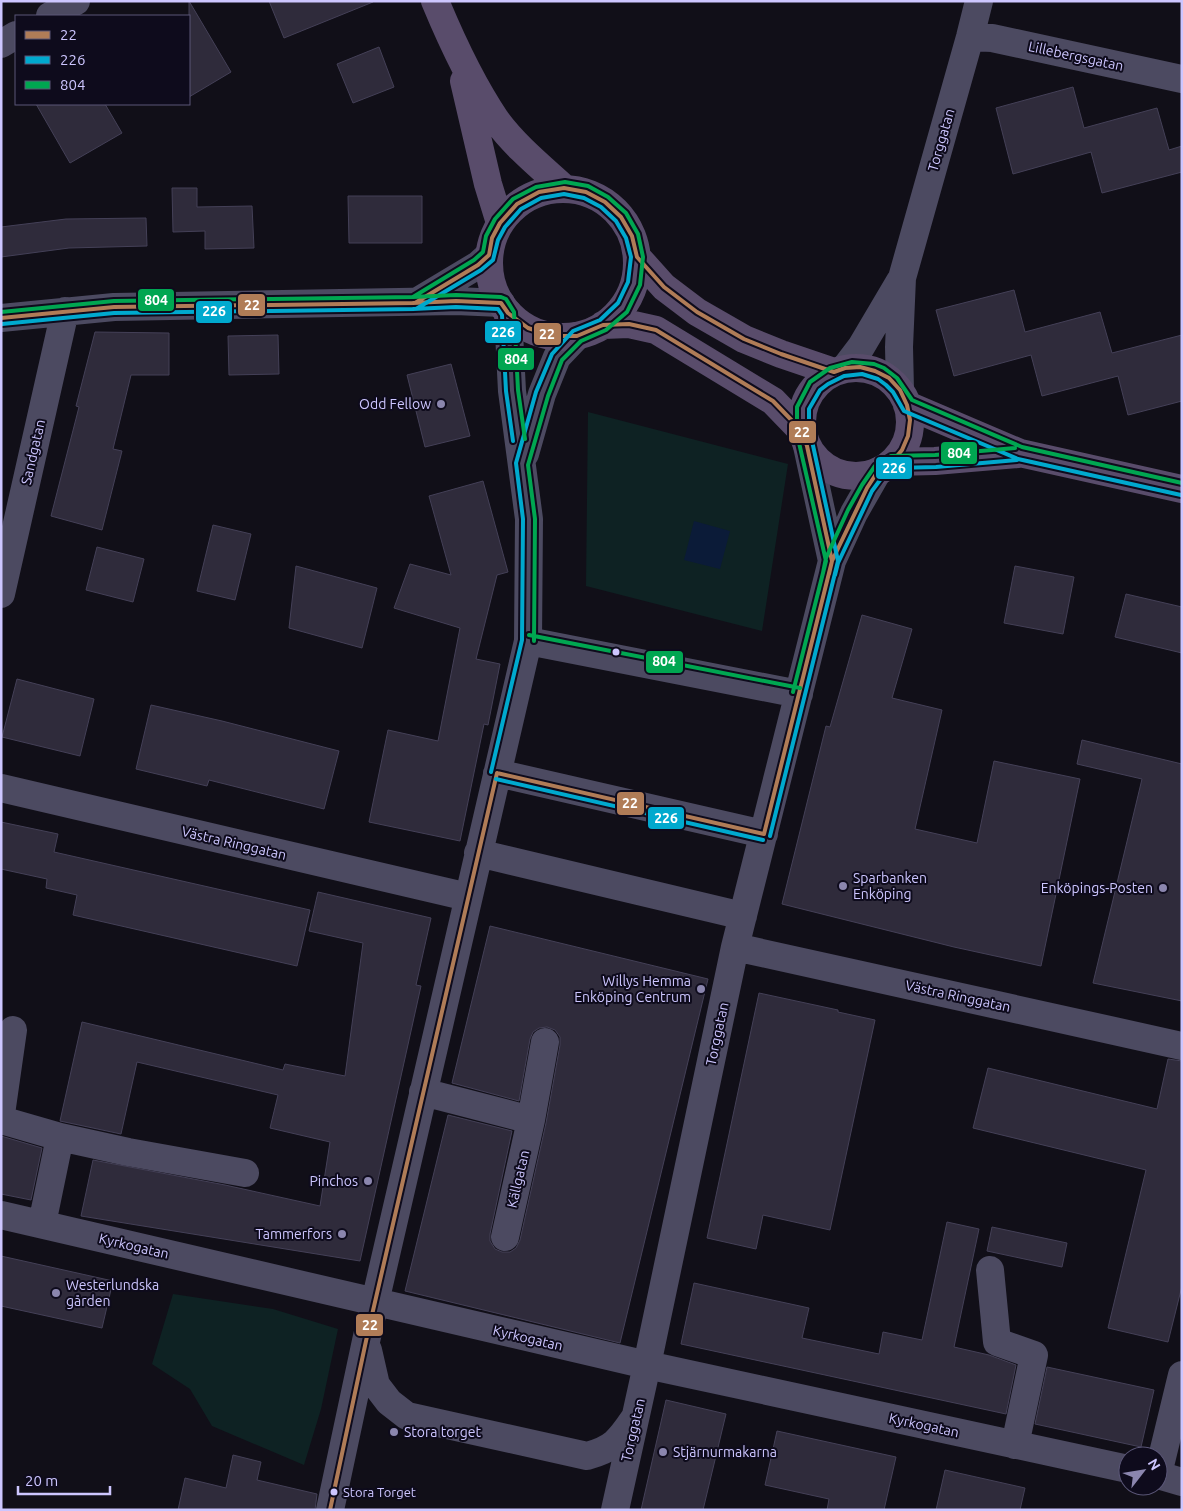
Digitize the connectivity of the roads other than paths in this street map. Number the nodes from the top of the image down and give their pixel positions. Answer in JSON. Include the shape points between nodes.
{"nodes":[{"id":1,"x":76,"y":1,"type":"edge"},
{"id":2,"x":435,"y":1,"type":"edge"},
{"id":3,"x":978,"y":1,"type":"edge"},
{"id":4,"x":52,"y":15,"type":"edge"},
{"id":5,"x":15,"y":36,"type":"edge"},
{"id":6,"x":970,"y":37,"type":"junction"},
{"id":7,"x":1,"y":44,"type":"edge"},
{"id":8,"x":459,"y":58,"type":"junction"},
{"id":9,"x":1182,"y":78,"type":"edge"},
{"id":10,"x":564,"y":188,"type":"junction"},
{"id":11,"x":500,"y":223,"type":"junction"},
{"id":12,"x":489,"y":255,"type":"junction"},
{"id":13,"x":637,"y":257,"type":"junction"},
{"id":14,"x":902,"y":278,"type":"junction"},
{"id":15,"x":415,"y":303,"type":"junction"},
{"id":16,"x":504,"y":308,"type":"junction"},
{"id":17,"x":65,"y":310,"type":"junction"},
{"id":18,"x":1,"y":318,"type":"edge"},
{"id":19,"x":603,"y":325,"type":"junction"},
{"id":20,"x":577,"y":336,"type":"junction"},
{"id":21,"x":839,"y":370,"type":"junction"},
{"id":22,"x":904,"y":397,"type":"junction"},
{"id":23,"x":805,"y":438,"type":"junction"},
{"id":24,"x":1020,"y":453,"type":"junction"},
{"id":25,"x":522,"y":465,"type":"junction"},
{"id":26,"x":885,"y":467,"type":"junction"},
{"id":27,"x":1182,"y":489,"type":"edge"},
{"id":28,"x":832,"y":561,"type":"junction"},
{"id":29,"x":1,"y":594,"type":"edge"},
{"id":30,"x":528,"y":641,"type":"junction"},
{"id":31,"x":799,"y":694,"type":"junction"},
{"id":32,"x":497,"y":773,"type":"junction"},
{"id":33,"x":1,"y":788,"type":"edge"},
{"id":34,"x":764,"y":834,"type":"junction"},
{"id":35,"x":478,"y":853,"type":"junction"},
{"id":36,"x":468,"y":897,"type":"junction"},
{"id":37,"x":743,"y":916,"type":"junction"},
{"id":38,"x":735,"y":947,"type":"junction"},
{"id":39,"x":13,"y":1030,"type":"dead end"},
{"id":40,"x":545,"y":1042,"type":"dead end"},
{"id":41,"x":1182,"y":1046,"type":"edge"},
{"id":42,"x":423,"y":1092,"type":"junction"},
{"id":43,"x":1,"y":1114,"type":"edge"},
{"id":44,"x":1,"y":1120,"type":"edge"},
{"id":45,"x":531,"y":1120,"type":"junction"},
{"id":46,"x":60,"y":1136,"type":"junction"},
{"id":47,"x":245,"y":1173,"type":"dead end"},
{"id":48,"x":1,"y":1215,"type":"edge"},
{"id":49,"x":42,"y":1224,"type":"junction"},
{"id":50,"x":504,"y":1237,"type":"dead end"},
{"id":51,"x":990,"y":1270,"type":"dead end"},
{"id":52,"x":375,"y":1303,"type":"junction"},
{"id":53,"x":366,"y":1341,"type":"junction"},
{"id":54,"x":647,"y":1365,"type":"junction"},
{"id":55,"x":1182,"y":1375,"type":"edge"},
{"id":56,"x":636,"y":1416,"type":"junction"},
{"id":57,"x":1015,"y":1445,"type":"junction"},
{"id":58,"x":1165,"y":1446,"type":"edge"},
{"id":59,"x":1118,"y":1467,"type":"edge"},
{"id":60,"x":1168,"y":1478,"type":"edge"},
{"id":61,"x":1182,"y":1482,"type":"edge"},
{"id":62,"x":330,"y":1510,"type":"edge"},
{"id":63,"x":614,"y":1510,"type":"edge"}],
"edges":[{"from":1,"to":4,"type":"street"},
{"from":2,"to":8,"type":"main road"},
{"from":3,"to":6,"type":"street","name":"Torggatan"},
{"from":5,"to":7,"type":"street"},
{"from":6,"to":9,"type":"street","name":"Lillebergsgatan","via":[[992,38]]},
{"from":6,"to":14,"type":"street","name":"Torggatan"},
{"from":8,"to":10,"type":"main road","via":[[497,121],[528,156]]},
{"from":8,"to":11,"type":"main road"},
{"from":10,"to":11,"type":"main road","via":[[539,192],[517,204]]},
{"from":10,"to":13,"type":"main road","via":[[586,192],[605,202],[622,217],[632,236]]},
{"from":11,"to":12,"type":"main road","via":[[492,238]]},
{"from":12,"to":15,"type":"street"},
{"from":12,"to":16,"type":"main road","via":[[493,288]]},
{"from":13,"to":19,"type":"main road","via":[[634,284],[623,307]]},
{"from":13,"to":21,"type":"main road","via":[[664,287],[697,312],[744,339],[781,354]]},
{"from":14,"to":21,"type":"street","name":"Torggatan","via":[[861,347]]},
{"from":14,"to":22,"type":"street","name":"Torggatan","via":[[899,348]]},
{"from":15,"to":16,"type":"street","via":[[456,301]]},
{"from":15,"to":17,"type":"street"},
{"from":16,"to":20,"type":"main road","via":[[528,328],[552,336]]},
{"from":16,"to":25,"type":"street"},
{"from":17,"to":18,"type":"street"},
{"from":17,"to":29,"type":"street","name":"Sandgatan"},
{"from":19,"to":20,"type":"main road"},
{"from":19,"to":23,"type":"main road","via":[[629,324],[656,330],[773,401]]},
{"from":20,"to":25,"type":"street","via":[[557,357],[542,394]]},
{"from":21,"to":22,"type":"main road","via":[[860,367],[875,371],[889,378]]},
{"from":21,"to":23,"type":"main road","via":[[815,386],[803,407]]},
{"from":22,"to":24,"type":"main road","via":[[945,420]]},
{"from":22,"to":26,"type":"main road","via":[[910,420],[908,436],[902,450]]},
{"from":23,"to":26,"type":"main road","via":[[817,460],[830,470],[846,475],[863,475]]},
{"from":23,"to":28,"type":"street","name":"Torggatan"},
{"from":24,"to":26,"type":"main road"},
{"from":24,"to":27,"type":"main road"},
{"from":25,"to":30,"type":"street","via":[[529,519]]},
{"from":26,"to":28,"type":"street","name":"Torggatan","via":[[854,513]]},
{"from":28,"to":31,"type":"street","name":"Torggatan"},
{"from":30,"to":31,"type":"street"},
{"from":30,"to":32,"type":"street"},
{"from":31,"to":34,"type":"street","name":"Torggatan"},
{"from":32,"to":34,"type":"street"},
{"from":32,"to":35,"type":"street"},
{"from":33,"to":36,"type":"street","name":"Västra Ringgatan"},
{"from":34,"to":37,"type":"street","name":"Torggatan"},
{"from":35,"to":36,"type":"street"},
{"from":35,"to":37,"type":"street"},
{"from":36,"to":42,"type":"street"},
{"from":37,"to":38,"type":"street","name":"Torggatan"},
{"from":38,"to":41,"type":"street","name":"Västra Ringgatan"},
{"from":38,"to":54,"type":"street","name":"Torggatan"},
{"from":39,"to":43,"type":"street"},
{"from":40,"to":45,"type":"street","name":"Källgatan"},
{"from":42,"to":45,"type":"street"},
{"from":42,"to":52,"type":"street"},
{"from":44,"to":46,"type":"street"},
{"from":45,"to":50,"type":"street","name":"Källgatan"},
{"from":46,"to":47,"type":"street"},
{"from":46,"to":49,"type":"street"},
{"from":48,"to":49,"type":"street","name":"Kyrkogatan"},
{"from":49,"to":52,"type":"street","name":"Kyrkogatan"},
{"from":51,"to":57,"type":"street","via":[[996,1342],[1034,1355]]},
{"from":52,"to":53,"type":"street"},
{"from":52,"to":54,"type":"street","name":"Kyrkogatan"},
{"from":53,"to":56,"type":"street","via":[[376,1385],[389,1402],[407,1416],[587,1456],[606,1451]]},
{"from":53,"to":62,"type":"street"},
{"from":54,"to":56,"type":"street","name":"Torggatan"},
{"from":54,"to":57,"type":"street","name":"Kyrkogatan"},
{"from":55,"to":58,"type":"street"},
{"from":56,"to":63,"type":"street","name":"Torggatan"},
{"from":57,"to":59,"type":"street","name":"Kyrkogatan"},
{"from":60,"to":61,"type":"street"}]}
